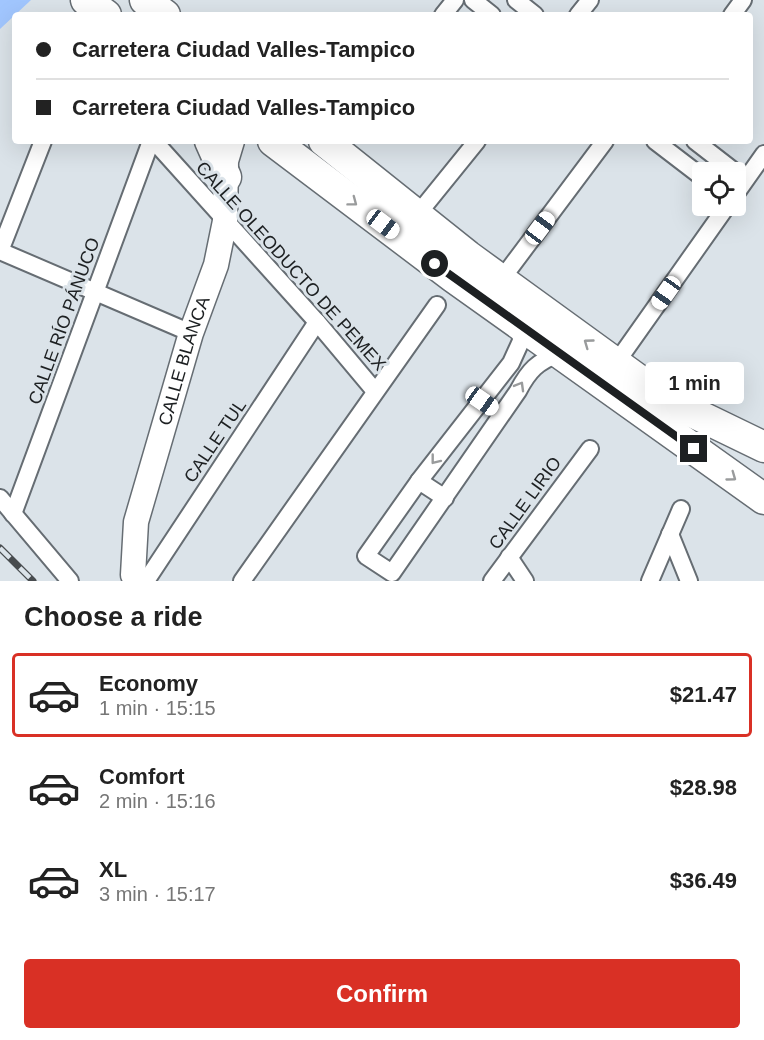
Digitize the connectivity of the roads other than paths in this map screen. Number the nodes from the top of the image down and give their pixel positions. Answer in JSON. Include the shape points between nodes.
{"nodes":[{"id":1,"x":86,"y":0,"type":"edge"},
{"id":2,"x":145,"y":0,"type":"edge"},
{"id":3,"x":455,"y":0,"type":"edge"},
{"id":4,"x":473,"y":0,"type":"edge"},
{"id":5,"x":516,"y":0,"type":"edge"},
{"id":6,"x":590,"y":0,"type":"edge"},
{"id":7,"x":102,"y":12,"type":"edge"},
{"id":8,"x":161,"y":12,"type":"edge"},
{"id":9,"x":445,"y":12,"type":"edge"},
{"id":10,"x":488,"y":12,"type":"edge"},
{"id":11,"x":531,"y":12,"type":"edge"},
{"id":12,"x":580,"y":12,"type":"edge"},
{"id":13,"x":42,"y":144,"type":"edge"},
{"id":14,"x":151,"y":144,"type":"edge"},
{"id":15,"x":155,"y":144,"type":"edge"},
{"id":16,"x":211,"y":144,"type":"edge"},
{"id":17,"x":231,"y":144,"type":"edge"},
{"id":18,"x":277,"y":144,"type":"edge"},
{"id":19,"x":331,"y":144,"type":"edge"},
{"id":20,"x":333,"y":144,"type":"edge"},
{"id":21,"x":475,"y":144,"type":"edge"},
{"id":22,"x":603,"y":144,"type":"edge"},
{"id":23,"x":659,"y":144,"type":"edge"},
{"id":24,"x":699,"y":144,"type":"edge"},
{"id":25,"x":764,"y":154,"type":"edge"},
{"id":26,"x":722,"y":162,"type":"edge"},
{"id":27,"x":692,"y":169,"type":"edge"},
{"id":28,"x":746,"y":169,"type":"edge"},
{"id":29,"x":315,"y":172,"type":"junction"},
{"id":30,"x":226,"y":177,"type":"junction"},
{"id":31,"x":721,"y":216,"type":"edge"},
{"id":32,"x":225,"y":221,"type":"junction"},
{"id":33,"x":409,"y":226,"type":"junction"},
{"id":34,"x":0,"y":251,"type":"edge"},
{"id":35,"x":501,"y":280,"type":"junction"},
{"id":36,"x":95,"y":292,"type":"junction"},
{"id":37,"x":437,"y":305,"type":"dead end"},
{"id":38,"x":317,"y":322,"type":"junction"},
{"id":39,"x":520,"y":325,"type":"junction"},
{"id":40,"x":191,"y":333,"type":"junction"},
{"id":41,"x":560,"y":353,"type":"junction"},
{"id":42,"x":616,"y":363,"type":"junction"},
{"id":43,"x":374,"y":390,"type":"junction"},
{"id":44,"x":482,"y":401,"type":"junction"},
{"id":45,"x":501,"y":415,"type":"junction"},
{"id":46,"x":457,"y":433,"type":"junction"},
{"id":47,"x":760,"y":446,"type":"edge"},
{"id":48,"x":479,"y":447,"type":"junction"},
{"id":49,"x":590,"y":449,"type":"dead end"},
{"id":50,"x":419,"y":481,"type":"junction"},
{"id":51,"x":0,"y":498,"type":"edge"},
{"id":52,"x":445,"y":498,"type":"junction"},
{"id":53,"x":764,"y":500,"type":"edge"},
{"id":54,"x":681,"y":509,"type":"dead end"},
{"id":55,"x":13,"y":514,"type":"junction"},
{"id":56,"x":670,"y":534,"type":"junction"},
{"id":57,"x":509,"y":557,"type":"junction"},
{"id":58,"x":70,"y":581,"type":"edge"},
{"id":59,"x":136,"y":581,"type":"edge"},
{"id":60,"x":146,"y":581,"type":"edge"},
{"id":61,"x":242,"y":581,"type":"edge"},
{"id":62,"x":492,"y":581,"type":"edge"},
{"id":63,"x":525,"y":581,"type":"edge"},
{"id":64,"x":650,"y":581,"type":"edge"},
{"id":65,"x":689,"y":581,"type":"edge"}],
"edges":[{"from":1,"to":7,"type":"highway"},
{"from":2,"to":8,"type":"highway"},
{"from":3,"to":9,"type":"street"},
{"from":4,"to":10,"type":"street"},
{"from":5,"to":11,"type":"street"},
{"from":6,"to":12,"type":"street"},
{"from":13,"to":34,"type":"street"},
{"from":14,"to":36,"type":"street","name":"CALLE RÍO PÁNUCO"},
{"from":15,"to":32,"type":"street","name":"CALLE OLEODUCTO DE PEMEX"},
{"from":16,"to":30,"type":"highway"},
{"from":17,"to":30,"type":"main road","name":"CALLE BLANCA","via":[[225,161]]},
{"from":18,"to":29,"type":"highway"},
{"from":19,"to":29,"type":"street"},
{"from":20,"to":33,"type":"highway"},
{"from":21,"to":33,"type":"street"},
{"from":22,"to":35,"type":"street"},
{"from":23,"to":27,"type":"street"},
{"from":24,"to":26,"type":"street"},
{"from":25,"to":28,"type":"street"},
{"from":29,"to":33,"type":"highway","one_way":true},
{"from":30,"to":32,"type":"main road","name":"CALLE BLANCA"},
{"from":31,"to":42,"type":"street"},
{"from":32,"to":38,"type":"street","name":"CALLE OLEODUCTO DE PEMEX"},
{"from":32,"to":40,"type":"main road","name":"CALLE BLANCA","via":[[216,265]]},
{"from":33,"to":35,"type":"highway"},
{"from":33,"to":39,"type":"highway"},
{"from":34,"to":36,"type":"street"},
{"from":42,"to":35,"type":"highway","one_way":true},
{"from":36,"to":40,"type":"street"},
{"from":36,"to":55,"type":"street","name":"CALLE RÍO PÁNUCO"},
{"from":37,"to":43,"type":"street"},
{"from":38,"to":43,"type":"street","name":"CALLE OLEODUCTO DE PEMEX"},
{"from":38,"to":60,"type":"street","name":"CALLE TUL"},
{"from":39,"to":41,"type":"highway"},
{"from":39,"to":44,"type":"street","via":[[518,352]]},
{"from":40,"to":59,"type":"main road","name":"CALLE BLANCA","via":[[136,522]]},
{"from":45,"to":41,"type":"street","one_way":true,"via":[[535,363]]},
{"from":41,"to":53,"type":"highway","one_way":true},
{"from":42,"to":47,"type":"highway","via":[[665,399]]},
{"from":43,"to":61,"type":"street"},
{"from":44,"to":45,"type":"street"},
{"from":44,"to":46,"type":"street"},
{"from":45,"to":48,"type":"street"},
{"from":46,"to":48,"type":"street"},
{"from":46,"to":50,"type":"street","one_way":true},
{"from":48,"to":52,"type":"street"},
{"from":49,"to":57,"type":"street","name":"CALLE LIRIO"},
{"from":50,"to":52,"type":"street"},
{"from":50,"to":52,"type":"street","via":[[366,556],[392,573]]},
{"from":51,"to":55,"type":"street"},
{"from":54,"to":56,"type":"street"},
{"from":55,"to":58,"type":"street"},
{"from":56,"to":64,"type":"street"},
{"from":56,"to":65,"type":"street"},
{"from":57,"to":62,"type":"street","name":"CALLE LIRIO"},
{"from":57,"to":63,"type":"street"}]}
